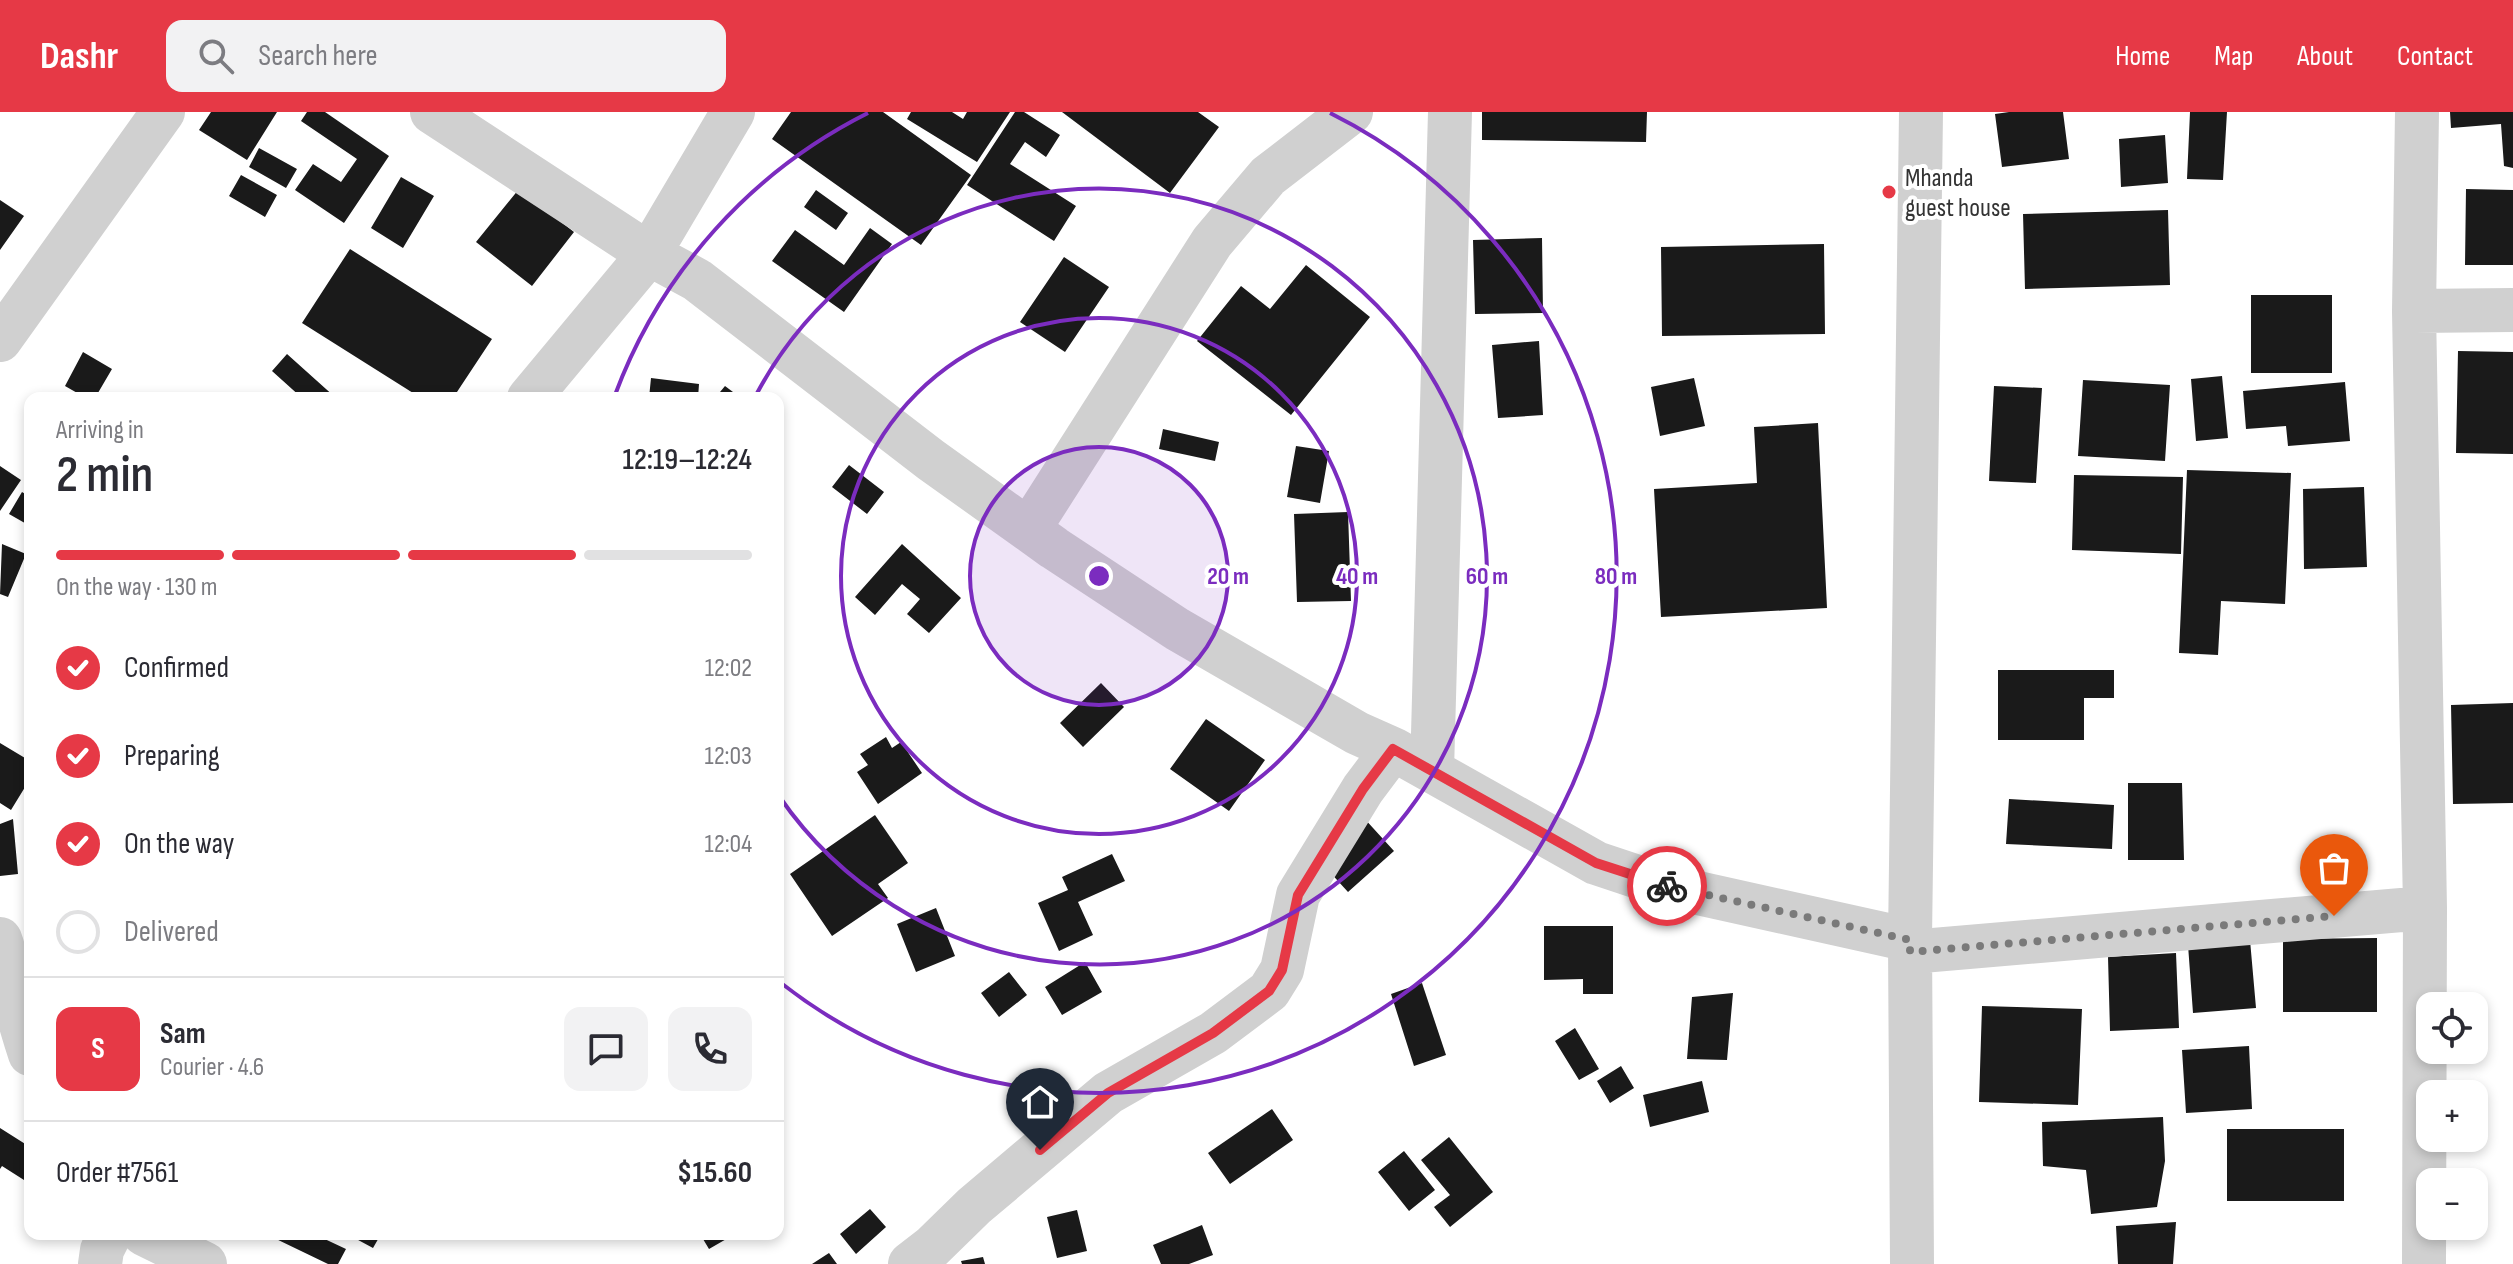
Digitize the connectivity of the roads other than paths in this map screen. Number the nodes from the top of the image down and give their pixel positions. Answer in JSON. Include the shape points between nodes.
{"nodes":[{"id":1,"x":163,"y":112,"type":"edge"},
{"id":2,"x":432,"y":112,"type":"edge"},
{"id":3,"x":733,"y":112,"type":"edge"},
{"id":4,"x":1351,"y":112,"type":"edge"},
{"id":5,"x":1450,"y":112,"type":"edge"},
{"id":6,"x":1921,"y":112,"type":"edge"},
{"id":7,"x":2417,"y":112,"type":"edge"},
{"id":8,"x":649,"y":254,"type":"junction"},
{"id":9,"x":2513,"y":310,"type":"edge"},
{"id":10,"x":2414,"y":311,"type":"junction"},
{"id":11,"x":0,"y":340,"type":"edge"},
{"id":12,"x":534,"y":392,"type":"edge"},
{"id":13,"x":1029,"y":529,"type":"junction"},
{"id":14,"x":1393,"y":749,"type":"junction"},
{"id":15,"x":1432,"y":771,"type":"junction"},
{"id":16,"x":2425,"y":908,"type":"junction"},
{"id":17,"x":0,"y":939,"type":"edge"},
{"id":18,"x":1910,"y":946,"type":"junction"},
{"id":19,"x":24,"y":1037,"type":"edge"},
{"id":20,"x":107,"y":1240,"type":"edge"},
{"id":21,"x":156,"y":1240,"type":"edge"},
{"id":22,"x":1912,"y":1245,"type":"edge"},
{"id":23,"x":100,"y":1264,"type":"edge"},
{"id":24,"x":205,"y":1264,"type":"edge"},
{"id":25,"x":910,"y":1264,"type":"edge"},
{"id":26,"x":1885,"y":1264,"type":"edge"},
{"id":27,"x":2424,"y":1264,"type":"edge"}],
"edges":[{"from":1,"to":11,"type":"street"},
{"from":2,"to":8,"type":"street"},
{"from":3,"to":8,"type":"street"},
{"from":4,"to":13,"type":"street","via":[[1268,176],[1212,242]]},
{"from":5,"to":15,"type":"street"},
{"from":6,"to":18,"type":"street"},
{"from":7,"to":10,"type":"street"},
{"from":8,"to":12,"type":"street"},
{"from":8,"to":13,"type":"street","via":[[697,280]]},
{"from":9,"to":10,"type":"street"},
{"from":10,"to":16,"type":"street"},
{"from":13,"to":14,"type":"street","via":[[1177,629]]},
{"from":14,"to":15,"type":"street"},
{"from":14,"to":25,"type":"street","via":[[1298,895],[1282,970],[1269,991],[1213,1033],[1108,1093]]},
{"from":15,"to":18,"type":"street","via":[[1596,863],[1662,885]]},
{"from":16,"to":18,"type":"street"},
{"from":16,"to":27,"type":"street"},
{"from":17,"to":19,"type":"street"},
{"from":18,"to":22,"type":"street"},
{"from":20,"to":23,"type":"street"},
{"from":21,"to":24,"type":"street"},
{"from":22,"to":26,"type":"street"}]}
